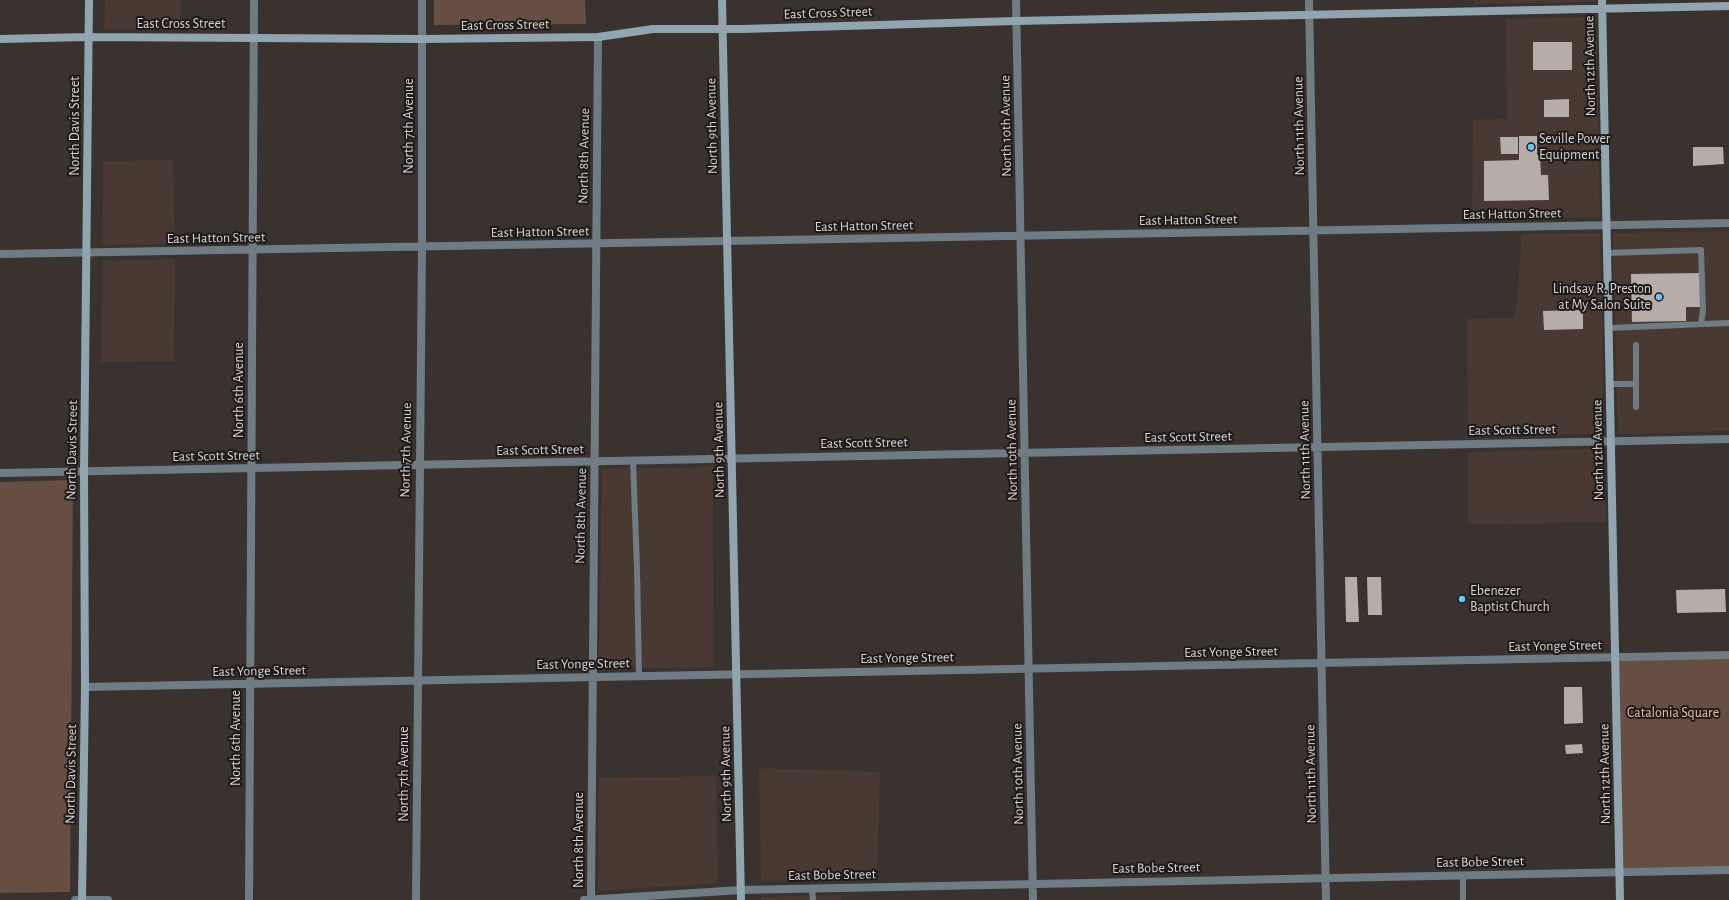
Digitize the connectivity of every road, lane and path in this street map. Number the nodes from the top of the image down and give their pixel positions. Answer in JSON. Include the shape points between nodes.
{"nodes":[{"id":1,"x":89,"y":0,"type":"edge"},
{"id":2,"x":254,"y":0,"type":"edge"},
{"id":3,"x":422,"y":0,"type":"edge"},
{"id":4,"x":722,"y":0,"type":"edge"},
{"id":5,"x":1016,"y":0,"type":"edge"},
{"id":6,"x":1309,"y":0,"type":"edge"},
{"id":7,"x":1602,"y":0,"type":"edge"},
{"id":8,"x":1729,"y":6,"type":"edge"},
{"id":9,"x":1602,"y":9,"type":"junction"},
{"id":10,"x":1309,"y":15,"type":"junction"},
{"id":11,"x":1016,"y":21,"type":"junction"},
{"id":12,"x":723,"y":29,"type":"junction"},
{"id":13,"x":88,"y":36,"type":"junction"},
{"id":14,"x":254,"y":37,"type":"junction"},
{"id":15,"x":598,"y":37,"type":"junction"},
{"id":16,"x":0,"y":39,"type":"edge"},
{"id":17,"x":422,"y":39,"type":"junction"},
{"id":18,"x":1729,"y":223,"type":"edge"},
{"id":19,"x":1606,"y":225,"type":"junction"},
{"id":20,"x":1314,"y":230,"type":"junction"},
{"id":21,"x":1021,"y":236,"type":"junction"},
{"id":22,"x":728,"y":241,"type":"junction"},
{"id":23,"x":596,"y":244,"type":"junction"},
{"id":24,"x":422,"y":247,"type":"junction"},
{"id":25,"x":254,"y":250,"type":"junction"},
{"id":26,"x":87,"y":253,"type":"junction"},
{"id":27,"x":1607,"y":253,"type":"junction"},
{"id":28,"x":0,"y":254,"type":"edge"},
{"id":29,"x":1729,"y":323,"type":"edge"},
{"id":30,"x":1701,"y":324,"type":"junction"},
{"id":31,"x":1609,"y":328,"type":"junction"},
{"id":32,"x":1636,"y":345,"type":"dead end"},
{"id":33,"x":1610,"y":384,"type":"junction"},
{"id":34,"x":1636,"y":384,"type":"junction"},
{"id":35,"x":1636,"y":407,"type":"dead end"},
{"id":36,"x":1729,"y":439,"type":"edge"},
{"id":37,"x":1611,"y":441,"type":"junction"},
{"id":38,"x":1318,"y":447,"type":"junction"},
{"id":39,"x":1025,"y":453,"type":"junction"},
{"id":40,"x":731,"y":459,"type":"junction"},
{"id":41,"x":633,"y":461,"type":"junction"},
{"id":42,"x":595,"y":462,"type":"junction"},
{"id":43,"x":419,"y":465,"type":"junction"},
{"id":44,"x":252,"y":468,"type":"junction"},
{"id":45,"x":84,"y":472,"type":"junction"},
{"id":46,"x":0,"y":473,"type":"edge"},
{"id":47,"x":1729,"y":655,"type":"edge"},
{"id":48,"x":1615,"y":658,"type":"junction"},
{"id":49,"x":1322,"y":663,"type":"junction"},
{"id":50,"x":1029,"y":669,"type":"junction"},
{"id":51,"x":737,"y":674,"type":"junction"},
{"id":52,"x":639,"y":676,"type":"junction"},
{"id":53,"x":592,"y":677,"type":"junction"},
{"id":54,"x":417,"y":681,"type":"junction"},
{"id":55,"x":249,"y":684,"type":"junction"},
{"id":56,"x":85,"y":687,"type":"junction"},
{"id":57,"x":1729,"y":870,"type":"edge"},
{"id":58,"x":1620,"y":872,"type":"junction"},
{"id":59,"x":1463,"y":875,"type":"junction"},
{"id":60,"x":1326,"y":878,"type":"junction"},
{"id":61,"x":1033,"y":884,"type":"junction"},
{"id":62,"x":812,"y":888,"type":"junction"},
{"id":63,"x":741,"y":890,"type":"junction"},
{"id":64,"x":636,"y":898,"type":"edge"},
{"id":65,"x":75,"y":900,"type":"edge"},
{"id":66,"x":82,"y":900,"type":"edge"},
{"id":67,"x":108,"y":900,"type":"edge"},
{"id":68,"x":249,"y":900,"type":"edge"},
{"id":69,"x":416,"y":900,"type":"edge"},
{"id":70,"x":589,"y":900,"type":"edge"},
{"id":71,"x":741,"y":900,"type":"edge"},
{"id":72,"x":812,"y":900,"type":"edge"},
{"id":73,"x":1033,"y":900,"type":"edge"},
{"id":74,"x":1326,"y":900,"type":"edge"},
{"id":75,"x":1463,"y":900,"type":"edge"},
{"id":76,"x":1620,"y":900,"type":"edge"}],
"edges":[{"from":1,"to":13,"type":"street","name":"North Davis Street"},
{"from":2,"to":14,"type":"street","name":"North 6th Avenue"},
{"from":3,"to":17,"type":"street","name":"North 7th Avenue"},
{"from":4,"to":12,"type":"street","name":"North 9th Avenue"},
{"from":5,"to":11,"type":"street","name":"North 10th Avenue"},
{"from":6,"to":10,"type":"street","name":"North 11th Avenue"},
{"from":7,"to":9,"type":"street","name":"North 12th Avenue"},
{"from":8,"to":9,"type":"street","name":"East Cross Street"},
{"from":9,"to":10,"type":"street","name":"East Cross Street"},
{"from":9,"to":19,"type":"street","name":"North 12th Avenue"},
{"from":10,"to":11,"type":"street","name":"East Cross Street"},
{"from":10,"to":20,"type":"street","name":"North 11th Avenue"},
{"from":11,"to":12,"type":"street","name":"East Cross Street"},
{"from":11,"to":21,"type":"street","name":"North 10th Avenue"},
{"from":12,"to":15,"type":"street","name":"East Cross Street","via":[[653,29]]},
{"from":12,"to":22,"type":"street","name":"North 9th Avenue"},
{"from":13,"to":14,"type":"street","name":"East Cross Street"},
{"from":13,"to":16,"type":"street","name":"East Cross Street"},
{"from":13,"to":26,"type":"street","name":"North Davis Street"},
{"from":14,"to":17,"type":"street","name":"East Cross Street"},
{"from":14,"to":25,"type":"street","name":"North 6th Avenue"},
{"from":15,"to":17,"type":"street","name":"East Cross Street"},
{"from":15,"to":23,"type":"street","name":"North 8th Avenue"},
{"from":17,"to":24,"type":"street","name":"North 7th Avenue"},
{"from":18,"to":19,"type":"street","name":"East Hatton Street"},
{"from":19,"to":20,"type":"street","name":"East Hatton Street"},
{"from":19,"to":27,"type":"street","name":"North 12th Avenue"},
{"from":20,"to":21,"type":"street","name":"East Hatton Street"},
{"from":20,"to":38,"type":"street","name":"North 11th Avenue"},
{"from":21,"to":22,"type":"street","name":"East Hatton Street"},
{"from":21,"to":39,"type":"street","name":"North 10th Avenue"},
{"from":22,"to":23,"type":"street","name":"East Hatton Street"},
{"from":22,"to":40,"type":"street","name":"North 9th Avenue"},
{"from":23,"to":24,"type":"street","name":"East Hatton Street"},
{"from":23,"to":42,"type":"street","name":"North 8th Avenue"},
{"from":24,"to":25,"type":"street","name":"East Hatton Street"},
{"from":24,"to":43,"type":"street","name":"North 7th Avenue"},
{"from":25,"to":26,"type":"street","name":"East Hatton Street"},
{"from":25,"to":44,"type":"street","name":"North 6th Avenue"},
{"from":26,"to":28,"type":"street","name":"East Hatton Street"},
{"from":26,"to":45,"type":"street","name":"North Davis Street"},
{"from":27,"to":30,"type":"lane","via":[[1701,250]]},
{"from":27,"to":31,"type":"street","name":"North 12th Avenue"},
{"from":29,"to":30,"type":"lane"},
{"from":30,"to":31,"type":"lane"},
{"from":31,"to":33,"type":"street","name":"North 12th Avenue"},
{"from":32,"to":34,"type":"lane"},
{"from":33,"to":34,"type":"lane"},
{"from":33,"to":37,"type":"street","name":"North 12th Avenue"},
{"from":34,"to":35,"type":"lane"},
{"from":36,"to":37,"type":"street","name":"East Scott Street"},
{"from":37,"to":38,"type":"street","name":"East Scott Street"},
{"from":37,"to":48,"type":"street","name":"North 12th Avenue"},
{"from":38,"to":39,"type":"street","name":"East Scott Street"},
{"from":38,"to":49,"type":"street","name":"North 11th Avenue"},
{"from":39,"to":40,"type":"street","name":"East Scott Street"},
{"from":39,"to":50,"type":"street","name":"North 10th Avenue"},
{"from":40,"to":41,"type":"street","name":"East Scott Street"},
{"from":40,"to":51,"type":"street","name":"North 9th Avenue"},
{"from":41,"to":42,"type":"street","name":"East Scott Street"},
{"from":41,"to":52,"type":"lane"},
{"from":42,"to":43,"type":"street","name":"East Scott Street"},
{"from":42,"to":53,"type":"street","name":"North 8th Avenue"},
{"from":43,"to":44,"type":"street","name":"East Scott Street"},
{"from":43,"to":54,"type":"street","name":"North 7th Avenue"},
{"from":44,"to":45,"type":"street","name":"East Scott Street"},
{"from":44,"to":55,"type":"street","name":"North 6th Avenue"},
{"from":45,"to":46,"type":"street","name":"East Scott Street"},
{"from":45,"to":56,"type":"street","name":"North Davis Street"},
{"from":47,"to":48,"type":"street","name":"East Yonge Street"},
{"from":48,"to":49,"type":"street","name":"East Yonge Street"},
{"from":48,"to":58,"type":"street","name":"North 12th Avenue"},
{"from":49,"to":50,"type":"street","name":"East Yonge Street"},
{"from":49,"to":60,"type":"street","name":"North 11th Avenue"},
{"from":50,"to":51,"type":"street","name":"East Yonge Street"},
{"from":50,"to":61,"type":"street","name":"North 10th Avenue"},
{"from":51,"to":52,"type":"street","name":"East Yonge Street"},
{"from":51,"to":63,"type":"street","name":"North 9th Avenue"},
{"from":52,"to":53,"type":"street","name":"East Yonge Street"},
{"from":53,"to":54,"type":"street","name":"East Yonge Street"},
{"from":53,"to":70,"type":"street","name":"North 8th Avenue"},
{"from":54,"to":55,"type":"street","name":"East Yonge Street"},
{"from":54,"to":69,"type":"street","name":"North 7th Avenue"},
{"from":55,"to":56,"type":"street","name":"East Yonge Street"},
{"from":55,"to":68,"type":"street","name":"North 6th Avenue"},
{"from":56,"to":66,"type":"street","name":"North Davis Street"},
{"from":57,"to":58,"type":"street","name":"East Bobe Street"},
{"from":58,"to":59,"type":"street","name":"East Bobe Street"},
{"from":58,"to":76,"type":"street","name":"North 12th Avenue"},
{"from":59,"to":60,"type":"street","name":"East Bobe Street"},
{"from":59,"to":75,"type":"lane"},
{"from":60,"to":61,"type":"street","name":"East Bobe Street"},
{"from":60,"to":74,"type":"street","name":"North 11th Avenue"},
{"from":61,"to":62,"type":"street","name":"East Bobe Street"},
{"from":61,"to":73,"type":"street","name":"North 10th Avenue"},
{"from":62,"to":63,"type":"street","name":"East Bobe Street"},
{"from":62,"to":72,"type":"lane"},
{"from":63,"to":64,"type":"street","name":"East Bobe Street"},
{"from":63,"to":71,"type":"street","name":"North 9th Avenue"},
{"from":64,"to":70,"type":"street","name":"East Bobe Street"},
{"from":65,"to":66,"type":"street"},
{"from":66,"to":67,"type":"street"}]}
